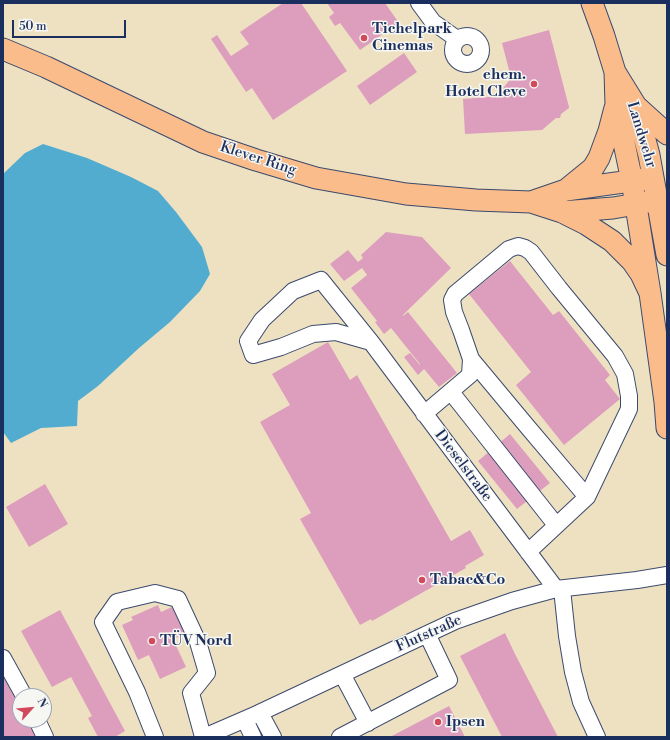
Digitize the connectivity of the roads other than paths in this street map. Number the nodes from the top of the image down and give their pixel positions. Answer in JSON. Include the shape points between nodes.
{"nodes":[{"id":1,"x":419,"y":3,"type":"edge"},
{"id":2,"x":592,"y":3,"type":"edge"},
{"id":3,"x":457,"y":39,"type":"dead end"},
{"id":4,"x":3,"y":49,"type":"edge"},
{"id":5,"x":626,"y":106,"type":"junction"},
{"id":6,"x":667,"y":134,"type":"edge"},
{"id":7,"x":660,"y":176,"type":"edge"},
{"id":8,"x":632,"y":181,"type":"junction"},
{"id":9,"x":566,"y":190,"type":"junction"},
{"id":10,"x":662,"y":199,"type":"edge"},
{"id":11,"x":531,"y":202,"type":"junction"},
{"id":12,"x":636,"y":205,"type":"junction"},
{"id":13,"x":562,"y":212,"type":"junction"},
{"id":14,"x":667,"y":255,"type":"edge"},
{"id":15,"x":650,"y":293,"type":"junction"},
{"id":16,"x":370,"y":342,"type":"junction"},
{"id":17,"x":471,"y":359,"type":"junction"},
{"id":18,"x":451,"y":392,"type":"junction"},
{"id":19,"x":424,"y":414,"type":"junction"},
{"id":20,"x":667,"y":428,"type":"edge"},
{"id":21,"x":587,"y":496,"type":"junction"},
{"id":22,"x":556,"y":525,"type":"junction"},
{"id":23,"x":528,"y":552,"type":"junction"},
{"id":24,"x":667,"y":575,"type":"edge"},
{"id":25,"x":559,"y":589,"type":"junction"},
{"id":26,"x":427,"y":634,"type":"junction"},
{"id":27,"x":3,"y":658,"type":"edge"},
{"id":28,"x":342,"y":674,"type":"junction"},
{"id":29,"x":20,"y":688,"type":"edge"},
{"id":30,"x":260,"y":713,"type":"junction"},
{"id":31,"x":245,"y":720,"type":"junction"},
{"id":32,"x":368,"y":723,"type":"junction"},
{"id":33,"x":155,"y":737,"type":"edge"},
{"id":34,"x":203,"y":737,"type":"edge"},
{"id":35,"x":253,"y":737,"type":"edge"},
{"id":36,"x":273,"y":737,"type":"edge"},
{"id":37,"x":340,"y":737,"type":"edge"},
{"id":38,"x":597,"y":737,"type":"edge"}],
"edges":[{"from":1,"to":3,"type":"street","via":[[433,22]]},
{"from":2,"to":5,"type":"main road","name":"Landwehr"},
{"from":4,"to":11,"type":"main road","name":"Klever Ring","via":[[203,142],[316,178],[406,194]]},
{"from":5,"to":6,"type":"main road"},
{"from":5,"to":7,"type":"main road","name":"Landwehr"},
{"from":5,"to":8,"type":"main road","name":"Landwehr"},
{"from":5,"to":9,"type":"main road","via":[[609,131],[593,168]]},
{"from":7,"to":8,"type":"main road","name":"Klever Ring"},
{"from":7,"to":10,"type":"main road"},
{"from":8,"to":9,"type":"main road","name":"Klever Ring"},
{"from":8,"to":12,"type":"main road","name":"Klever Ring"},
{"from":9,"to":11,"type":"main road","name":"Klever Ring"},
{"from":10,"to":12,"type":"main road","name":"Klever Ring"},
{"from":10,"to":14,"type":"main road"},
{"from":11,"to":13,"type":"main road","name":"Klever Ring"},
{"from":12,"to":13,"type":"main road","name":"Klever Ring"},
{"from":12,"to":15,"type":"main road","name":"Klever Ring"},
{"from":13,"to":15,"type":"main road","name":"Klever Ring","via":[[612,241],[632,261]]},
{"from":15,"to":20,"type":"main road","name":"Klever Ring"},
{"from":16,"to":16,"type":"street","name":"Dieselstraße","via":[[336,332],[313,334],[253,355],[248,341],[262,320],[293,292],[322,280]]},
{"from":16,"to":19,"type":"street","name":"Dieselstraße"},
{"from":17,"to":18,"type":"street","via":[[470,376]]},
{"from":17,"to":21,"type":"street"},
{"from":17,"to":21,"type":"street","via":[[452,300],[455,294],[509,249],[518,246],[525,248],[531,252],[615,356],[625,374],[630,396],[629,409]]},
{"from":18,"to":19,"type":"street"},
{"from":18,"to":22,"type":"street"},
{"from":19,"to":23,"type":"street","name":"Dieselstraße"},
{"from":21,"to":22,"type":"street"},
{"from":22,"to":23,"type":"street"},
{"from":23,"to":25,"type":"street","name":"Dieselstraße"},
{"from":24,"to":25,"type":"street","name":"Flutstraße"},
{"from":25,"to":26,"type":"street","name":"Flutstraße","via":[[512,601]]},
{"from":25,"to":38,"type":"street","via":[[573,672],[581,702]]},
{"from":26,"to":28,"type":"street","name":"Flutstraße"},
{"from":26,"to":32,"type":"street","via":[[449,680]]},
{"from":27,"to":29,"type":"street"},
{"from":28,"to":30,"type":"street","name":"Flutstraße"},
{"from":28,"to":32,"type":"street"},
{"from":30,"to":31,"type":"street","name":"Flutstraße"},
{"from":30,"to":36,"type":"street"},
{"from":31,"to":34,"type":"street","name":"Flutstraße"},
{"from":31,"to":35,"type":"street"},
{"from":32,"to":37,"type":"street"},
{"from":33,"to":34,"type":"street","via":[[138,692],[103,622],[117,602],[156,593],[178,599],[200,648],[207,673],[191,693]]}]}
